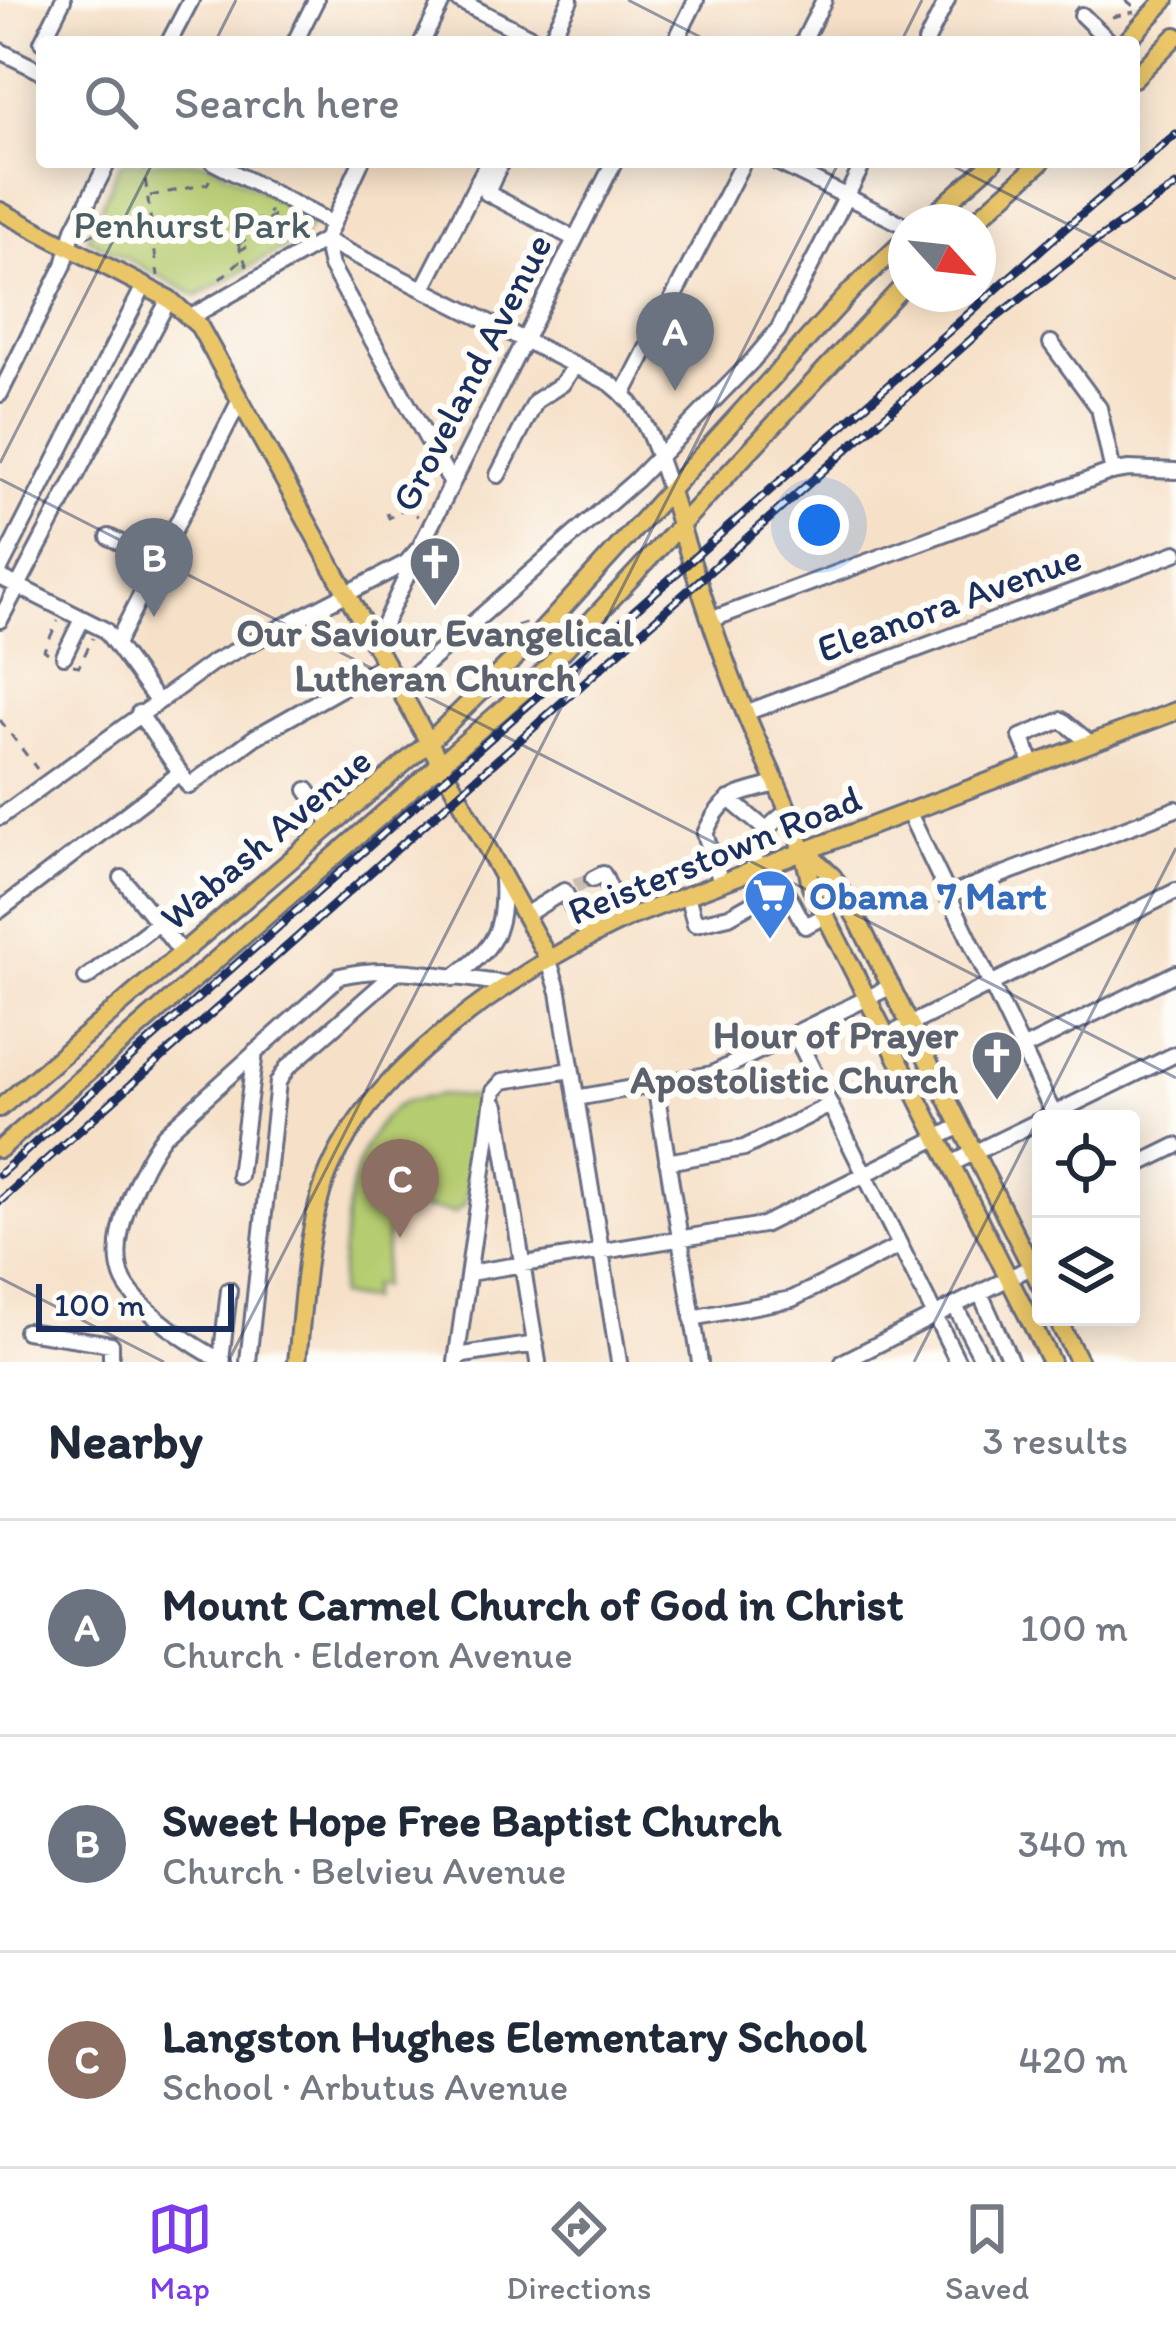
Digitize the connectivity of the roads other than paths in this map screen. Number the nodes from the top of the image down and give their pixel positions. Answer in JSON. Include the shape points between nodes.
{"nodes":[{"id":1,"x":63,"y":0,"type":"edge"},
{"id":2,"x":190,"y":0,"type":"edge"},
{"id":3,"x":316,"y":0,"type":"edge"},
{"id":4,"x":443,"y":0,"type":"edge"},
{"id":5,"x":458,"y":0,"type":"edge"},
{"id":6,"x":570,"y":0,"type":"edge"},
{"id":7,"x":696,"y":0,"type":"edge"},
{"id":8,"x":824,"y":0,"type":"edge"},
{"id":9,"x":947,"y":0,"type":"edge"},
{"id":10,"x":1165,"y":0,"type":"edge"},
{"id":11,"x":1082,"y":15,"type":"dead end"},
{"id":12,"x":1176,"y":35,"type":"edge"},
{"id":13,"x":45,"y":36,"type":"edge"},
{"id":14,"x":172,"y":36,"type":"edge"},
{"id":15,"x":298,"y":36,"type":"edge"},
{"id":16,"x":425,"y":36,"type":"edge"},
{"id":17,"x":533,"y":36,"type":"edge"},
{"id":18,"x":549,"y":36,"type":"edge"},
{"id":19,"x":678,"y":36,"type":"edge"},
{"id":20,"x":806,"y":36,"type":"edge"},
{"id":21,"x":929,"y":36,"type":"edge"},
{"id":22,"x":1104,"y":36,"type":"edge"},
{"id":23,"x":1132,"y":36,"type":"edge"},
{"id":24,"x":0,"y":51,"type":"edge"},
{"id":25,"x":36,"y":69,"type":"edge"},
{"id":26,"x":1140,"y":72,"type":"edge"},
{"id":27,"x":105,"y":168,"type":"edge"},
{"id":28,"x":235,"y":168,"type":"edge"},
{"id":29,"x":358,"y":168,"type":"edge"},
{"id":30,"x":485,"y":168,"type":"edge"},
{"id":31,"x":499,"y":168,"type":"edge"},
{"id":32,"x":611,"y":168,"type":"edge"},
{"id":33,"x":740,"y":168,"type":"edge"},
{"id":34,"x":790,"y":168,"type":"edge"},
{"id":35,"x":861,"y":168,"type":"edge"},
{"id":36,"x":986,"y":168,"type":"edge"},
{"id":37,"x":1034,"y":168,"type":"edge"},
{"id":38,"x":846,"y":197,"type":"junction"},
{"id":39,"x":946,"y":204,"type":"edge"},
{"id":40,"x":994,"y":204,"type":"edge"},
{"id":41,"x":0,"y":211,"type":"edge"},
{"id":42,"x":888,"y":217,"type":"edge"},
{"id":43,"x":331,"y":223,"type":"junction"},
{"id":44,"x":575,"y":238,"type":"junction"},
{"id":45,"x":325,"y":240,"type":"junction"},
{"id":46,"x":77,"y":242,"type":"junction"},
{"id":47,"x":888,"y":257,"type":"edge"},
{"id":48,"x":151,"y":281,"type":"junction"},
{"id":49,"x":424,"y":289,"type":"junction"},
{"id":50,"x":169,"y":298,"type":"junction"},
{"id":51,"x":888,"y":302,"type":"edge"},
{"id":52,"x":190,"y":316,"type":"junction"},
{"id":53,"x":524,"y":339,"type":"junction"},
{"id":54,"x":1051,"y":343,"type":"dead end"},
{"id":55,"x":393,"y":344,"type":"dead end"},
{"id":56,"x":384,"y":361,"type":"junction"},
{"id":57,"x":575,"y":365,"type":"junction"},
{"id":58,"x":0,"y":393,"type":"edge"},
{"id":59,"x":623,"y":393,"type":"junction"},
{"id":60,"x":240,"y":400,"type":"junction"},
{"id":61,"x":658,"y":457,"type":"junction"},
{"id":62,"x":1176,"y":471,"type":"edge"},
{"id":63,"x":1113,"y":472,"type":"junction"},
{"id":64,"x":498,"y":476,"type":"dead end"},
{"id":65,"x":451,"y":482,"type":"junction"},
{"id":66,"x":670,"y":490,"type":"junction"},
{"id":67,"x":680,"y":525,"type":"junction"},
{"id":68,"x":109,"y":537,"type":"dead end"},
{"id":69,"x":420,"y":547,"type":"junction"},
{"id":70,"x":1176,"y":554,"type":"edge"},
{"id":71,"x":158,"y":561,"type":"junction"},
{"id":72,"x":0,"y":573,"type":"edge"},
{"id":73,"x":18,"y":586,"type":"junction"},
{"id":74,"x":348,"y":595,"type":"junction"},
{"id":75,"x":82,"y":619,"type":"junction"},
{"id":76,"x":0,"y":620,"type":"edge"},
{"id":77,"x":710,"y":620,"type":"junction"},
{"id":78,"x":375,"y":643,"type":"junction"},
{"id":79,"x":116,"y":644,"type":"junction"},
{"id":80,"x":64,"y":656,"type":"dead end"},
{"id":81,"x":386,"y":663,"type":"junction"},
{"id":82,"x":399,"y":688,"type":"junction"},
{"id":83,"x":157,"y":700,"type":"junction"},
{"id":84,"x":1176,"y":711,"type":"edge"},
{"id":85,"x":139,"y":713,"type":"junction"},
{"id":86,"x":745,"y":713,"type":"junction"},
{"id":87,"x":429,"y":742,"type":"junction"},
{"id":88,"x":1090,"y":743,"type":"junction"},
{"id":89,"x":1033,"y":765,"type":"junction"},
{"id":90,"x":441,"y":766,"type":"junction"},
{"id":91,"x":180,"y":772,"type":"junction"},
{"id":92,"x":776,"y":784,"type":"junction"},
{"id":93,"x":307,"y":790,"type":"dead end"},
{"id":94,"x":729,"y":799,"type":"junction"},
{"id":95,"x":1176,"y":809,"type":"edge"},
{"id":96,"x":788,"y":811,"type":"junction"},
{"id":97,"x":908,"y":811,"type":"junction"},
{"id":98,"x":0,"y":817,"type":"edge"},
{"id":99,"x":332,"y":825,"type":"junction"},
{"id":100,"x":765,"y":829,"type":"junction"},
{"id":101,"x":805,"y":851,"type":"junction"},
{"id":102,"x":759,"y":868,"type":"junction"},
{"id":103,"x":502,"y":874,"type":"junction"},
{"id":104,"x":122,"y":878,"type":"dead end"},
{"id":105,"x":592,"y":879,"type":"dead end"},
{"id":106,"x":721,"y":883,"type":"junction"},
{"id":107,"x":777,"y":890,"type":"junction"},
{"id":108,"x":1176,"y":891,"type":"edge"},
{"id":109,"x":687,"y":895,"type":"junction"},
{"id":110,"x":946,"y":896,"type":"junction"},
{"id":111,"x":0,"y":910,"type":"edge"},
{"id":112,"x":525,"y":915,"type":"junction"},
{"id":113,"x":827,"y":915,"type":"junction"},
{"id":114,"x":624,"y":920,"type":"junction"},
{"id":115,"x":158,"y":923,"type":"junction"},
{"id":116,"x":589,"y":937,"type":"junction"},
{"id":117,"x":182,"y":953,"type":"junction"},
{"id":118,"x":548,"y":958,"type":"junction"},
{"id":119,"x":395,"y":973,"type":"junction"},
{"id":120,"x":1176,"y":973,"type":"edge"},
{"id":121,"x":86,"y":978,"type":"dead end"},
{"id":122,"x":453,"y":978,"type":"junction"},
{"id":123,"x":510,"y":984,"type":"junction"},
{"id":124,"x":990,"y":985,"type":"junction"},
{"id":125,"x":892,"y":986,"type":"junction"},
{"id":126,"x":870,"y":997,"type":"junction"},
{"id":127,"x":911,"y":1024,"type":"junction"},
{"id":128,"x":795,"y":1034,"type":"junction"},
{"id":129,"x":889,"y":1035,"type":"junction"},
{"id":130,"x":1022,"y":1049,"type":"junction"},
{"id":131,"x":255,"y":1052,"type":"junction"},
{"id":132,"x":1176,"y":1054,"type":"edge"},
{"id":133,"x":56,"y":1060,"type":"junction"},
{"id":134,"x":571,"y":1070,"type":"junction"},
{"id":135,"x":655,"y":1084,"type":"junction"},
{"id":136,"x":75,"y":1085,"type":"junction"},
{"id":137,"x":494,"y":1091,"type":"junction"},
{"id":138,"x":576,"y":1098,"type":"junction"},
{"id":139,"x":830,"y":1105,"type":"junction"},
{"id":140,"x":0,"y":1108,"type":"edge"},
{"id":141,"x":1046,"y":1110,"type":"edge"},
{"id":142,"x":1065,"y":1110,"type":"edge"},
{"id":143,"x":962,"y":1126,"type":"junction"},
{"id":144,"x":1032,"y":1126,"type":"edge"},
{"id":145,"x":940,"y":1138,"type":"junction"},
{"id":146,"x":1176,"y":1146,"type":"edge"},
{"id":147,"x":0,"y":1149,"type":"edge"},
{"id":148,"x":975,"y":1153,"type":"junction"},
{"id":149,"x":667,"y":1162,"type":"junction"},
{"id":150,"x":952,"y":1163,"type":"junction"},
{"id":151,"x":1140,"y":1164,"type":"edge"},
{"id":152,"x":866,"y":1175,"type":"junction"},
{"id":153,"x":239,"y":1176,"type":"dead end"},
{"id":154,"x":679,"y":1239,"type":"junction"},
{"id":155,"x":899,"y":1246,"type":"junction"},
{"id":156,"x":602,"y":1252,"type":"junction"},
{"id":157,"x":522,"y":1264,"type":"junction"},
{"id":158,"x":1031,"y":1267,"type":"joint"},
{"id":159,"x":469,"y":1273,"type":"junction"},
{"id":160,"x":1010,"y":1278,"type":"junction"},
{"id":161,"x":229,"y":1290,"type":"dead end"},
{"id":162,"x":980,"y":1293,"type":"junction"},
{"id":163,"x":955,"y":1306,"type":"junction"},
{"id":164,"x":934,"y":1316,"type":"junction"},
{"id":165,"x":692,"y":1318,"type":"junction"},
{"id":166,"x":1060,"y":1326,"type":"edge"},
{"id":167,"x":26,"y":1331,"type":"dead end"},
{"id":168,"x":536,"y":1344,"type":"junction"},
{"id":169,"x":456,"y":1359,"type":"edge"},
{"id":170,"x":223,"y":1361,"type":"edge"},
{"id":171,"x":111,"y":1362,"type":"edge"},
{"id":172,"x":248,"y":1362,"type":"edge"},
{"id":173,"x":297,"y":1362,"type":"edge"},
{"id":174,"x":538,"y":1362,"type":"edge"},
{"id":175,"x":619,"y":1362,"type":"edge"},
{"id":176,"x":700,"y":1362,"type":"edge"},
{"id":177,"x":843,"y":1362,"type":"edge"},
{"id":178,"x":958,"y":1362,"type":"edge"},
{"id":179,"x":984,"y":1362,"type":"edge"},
{"id":180,"x":1011,"y":1362,"type":"edge"},
{"id":181,"x":1051,"y":1362,"type":"edge"},
{"id":182,"x":1078,"y":1362,"type":"edge"}],
"edges":[{"from":1,"to":13,"type":"street"},
{"from":2,"to":14,"type":"street"},
{"from":3,"to":15,"type":"street"},
{"from":4,"to":16,"type":"street"},
{"from":5,"to":17,"type":"street"},
{"from":6,"to":18,"type":"street"},
{"from":7,"to":19,"type":"street"},
{"from":8,"to":20,"type":"street"},
{"from":9,"to":21,"type":"street"},
{"from":10,"to":23,"type":"main road"},
{"from":11,"to":22,"type":"street"},
{"from":12,"to":26,"type":"main road"},
{"from":24,"to":25,"type":"street"},
{"from":27,"to":46,"type":"street","via":[[74,229]]},
{"from":28,"to":43,"type":"street"},
{"from":29,"to":43,"type":"street"},
{"from":30,"to":49,"type":"street"},
{"from":31,"to":44,"type":"street","via":[[487,193]]},
{"from":32,"to":44,"type":"street","name":"Groveland Avenue"},
{"from":33,"to":59,"type":"street"},
{"from":34,"to":38,"type":"street"},
{"from":35,"to":38,"type":"street"},
{"from":36,"to":39,"type":"main road"},
{"from":37,"to":40,"type":"main road"},
{"from":38,"to":42,"type":"street"},
{"from":38,"to":61,"type":"street","via":[[778,330]]},
{"from":41,"to":46,"type":"main road"},
{"from":43,"to":45,"type":"street"},
{"from":44,"to":53,"type":"street","name":"Groveland Avenue"},
{"from":45,"to":49,"type":"street"},
{"from":45,"to":52,"type":"street"},
{"from":45,"to":56,"type":"street"},
{"from":46,"to":48,"type":"main road"},
{"from":46,"to":58,"type":"street"},
{"from":47,"to":66,"type":"main road","name":"Wabash Avenue"},
{"from":48,"to":50,"type":"main road"},
{"from":48,"to":72,"type":"street"},
{"from":49,"to":53,"type":"street"},
{"from":50,"to":52,"type":"main road"},
{"from":50,"to":73,"type":"street"},
{"from":51,"to":67,"type":"main road","name":"Wabash Avenue"},
{"from":52,"to":60,"type":"main road"},
{"from":53,"to":57,"type":"street"},
{"from":53,"to":65,"type":"street","name":"Groveland Avenue"},
{"from":54,"to":63,"type":"street","via":[[1099,408]]},
{"from":55,"to":56,"type":"street"},
{"from":56,"to":65,"type":"street"},
{"from":57,"to":59,"type":"street"},
{"from":57,"to":64,"type":"street","via":[[536,401]]},
{"from":59,"to":61,"type":"street"},
{"from":60,"to":71,"type":"street"},
{"from":60,"to":74,"type":"main road"},
{"from":61,"to":66,"type":"street"},
{"from":61,"to":82,"type":"street"},
{"from":62,"to":63,"type":"street"},
{"from":63,"to":77,"type":"street"},
{"from":65,"to":69,"type":"street","name":"Groveland Avenue"},
{"from":66,"to":67,"type":"main road"},
{"from":66,"to":87,"type":"main road","name":"Wabash Avenue"},
{"from":67,"to":77,"type":"main road"},
{"from":67,"to":90,"type":"main road","name":"Wabash Avenue","via":[[560,657]]},
{"from":68,"to":71,"type":"street"},
{"from":69,"to":74,"type":"street","name":"Groveland Avenue"},
{"from":69,"to":78,"type":"street","name":"Groveland Avenue"},
{"from":70,"to":86,"type":"street","name":"Eleanora Avenue"},
{"from":71,"to":79,"type":"street"},
{"from":72,"to":73,"type":"street"},
{"from":73,"to":75,"type":"street"},
{"from":73,"to":76,"type":"street"},
{"from":74,"to":78,"type":"main road"},
{"from":74,"to":83,"type":"street","name":"Groveland Avenue"},
{"from":75,"to":79,"type":"street"},
{"from":75,"to":80,"type":"street"},
{"from":77,"to":86,"type":"main road"},
{"from":78,"to":81,"type":"main road"},
{"from":79,"to":83,"type":"street"},
{"from":81,"to":82,"type":"main road"},
{"from":81,"to":91,"type":"street","via":[[255,736],[189,786]]},
{"from":82,"to":87,"type":"main road"},
{"from":83,"to":85,"type":"street","name":"Groveland Avenue"},
{"from":84,"to":88,"type":"main road","name":"Reisterstown Road"},
{"from":85,"to":91,"type":"street"},
{"from":85,"to":98,"type":"street","name":"Groveland Avenue"},
{"from":86,"to":92,"type":"main road"},
{"from":87,"to":90,"type":"main road"},
{"from":87,"to":99,"type":"main road","name":"Wabash Avenue"},
{"from":88,"to":89,"type":"main road","name":"Reisterstown Road"},
{"from":88,"to":89,"type":"street","via":[[1062,720],[1033,729],[1021,737]]},
{"from":89,"to":97,"type":"main road","name":"Reisterstown Road"},
{"from":90,"to":103,"type":"main road"},
{"from":90,"to":136,"type":"main road","name":"Wabash Avenue"},
{"from":91,"to":111,"type":"street"},
{"from":92,"to":94,"type":"street"},
{"from":92,"to":96,"type":"main road"},
{"from":93,"to":99,"type":"street"},
{"from":94,"to":100,"type":"street"},
{"from":94,"to":106,"type":"street","via":[[705,834]]},
{"from":95,"to":110,"type":"street"},
{"from":96,"to":100,"type":"street"},
{"from":96,"to":101,"type":"main road"},
{"from":97,"to":101,"type":"main road","name":"Reisterstown Road"},
{"from":97,"to":110,"type":"street"},
{"from":99,"to":117,"type":"main road","name":"Wabash Avenue"},
{"from":100,"to":102,"type":"street","via":[[757,841]]},
{"from":101,"to":102,"type":"main road","name":"Reisterstown Road"},
{"from":101,"to":113,"type":"main road","via":[[811,887]]},
{"from":101,"to":125,"type":"main road","via":[[833,877]]},
{"from":102,"to":106,"type":"main road","name":"Reisterstown Road"},
{"from":102,"to":107,"type":"street"},
{"from":103,"to":112,"type":"main road"},
{"from":103,"to":122,"type":"street","via":[[496,936]]},
{"from":104,"to":115,"type":"street"},
{"from":105,"to":114,"type":"street","via":[[603,874]]},
{"from":106,"to":109,"type":"main road","name":"Reisterstown Road"},
{"from":107,"to":109,"type":"street","via":[[695,924]]},
{"from":107,"to":113,"type":"street","via":[[787,893],[805,926]]},
{"from":108,"to":124,"type":"street"},
{"from":109,"to":114,"type":"main road","name":"Reisterstown Road"},
{"from":110,"to":124,"type":"street"},
{"from":112,"to":116,"type":"street","via":[[570,889]]},
{"from":112,"to":118,"type":"main road"},
{"from":113,"to":126,"type":"main road"},
{"from":114,"to":116,"type":"main road","name":"Reisterstown Road"},
{"from":115,"to":117,"type":"street"},
{"from":115,"to":121,"type":"street"},
{"from":116,"to":118,"type":"main road","name":"Reisterstown Road"},
{"from":117,"to":133,"type":"main road","name":"Wabash Avenue"},
{"from":118,"to":123,"type":"main road","name":"Reisterstown Road"},
{"from":118,"to":134,"type":"street"},
{"from":119,"to":122,"type":"street"},
{"from":119,"to":131,"type":"street","via":[[340,976]]},
{"from":119,"to":172,"type":"street","via":[[278,1082]]},
{"from":120,"to":130,"type":"street"},
{"from":122,"to":123,"type":"street"},
{"from":123,"to":173,"type":"main road","name":"Reisterstown Road","via":[[404,1067],[348,1132],[315,1217]]},
{"from":124,"to":127,"type":"street"},
{"from":124,"to":130,"type":"street"},
{"from":125,"to":126,"type":"street"},
{"from":125,"to":127,"type":"main road"},
{"from":126,"to":128,"type":"street"},
{"from":126,"to":129,"type":"main road"},
{"from":127,"to":129,"type":"street"},
{"from":127,"to":143,"type":"main road"},
{"from":128,"to":135,"type":"street","via":[[721,1071]]},
{"from":128,"to":139,"type":"street"},
{"from":129,"to":145,"type":"main road"},
{"from":130,"to":141,"type":"street"},
{"from":131,"to":153,"type":"street"},
{"from":131,"to":170,"type":"street","via":[[165,1134],[125,1209],[124,1281],[145,1307]]},
{"from":132,"to":142,"type":"street"},
{"from":133,"to":136,"type":"main road"},
{"from":133,"to":140,"type":"main road","name":"Wabash Avenue"},
{"from":134,"to":137,"type":"street","via":[[503,1081]]},
{"from":134,"to":138,"type":"street"},
{"from":135,"to":138,"type":"street"},
{"from":135,"to":149,"type":"street"},
{"from":136,"to":147,"type":"main road","name":"Wabash Avenue"},
{"from":137,"to":157,"type":"street"},
{"from":137,"to":159,"type":"street"},
{"from":138,"to":156,"type":"street"},
{"from":139,"to":149,"type":"street","via":[[744,1148]]},
{"from":139,"to":152,"type":"street"},
{"from":143,"to":145,"type":"street"},
{"from":143,"to":148,"type":"main road"},
{"from":144,"to":148,"type":"street"},
{"from":145,"to":150,"type":"main road"},
{"from":145,"to":152,"type":"street"},
{"from":146,"to":151,"type":"street"},
{"from":148,"to":150,"type":"street"},
{"from":148,"to":158,"type":"main road"},
{"from":149,"to":154,"type":"street"},
{"from":150,"to":160,"type":"main road"},
{"from":152,"to":154,"type":"street","via":[[763,1225]]},
{"from":152,"to":155,"type":"street"},
{"from":154,"to":156,"type":"street"},
{"from":154,"to":165,"type":"street"},
{"from":155,"to":164,"type":"street"},
{"from":155,"to":165,"type":"street","via":[[792,1299]]},
{"from":156,"to":157,"type":"street"},
{"from":156,"to":175,"type":"street"},
{"from":157,"to":159,"type":"street"},
{"from":157,"to":168,"type":"street"},
{"from":158,"to":160,"type":"street"},
{"from":159,"to":169,"type":"street"},
{"from":160,"to":162,"type":"street"},
{"from":160,"to":181,"type":"main road"},
{"from":161,"to":170,"type":"street"},
{"from":162,"to":163,"type":"street"},
{"from":162,"to":180,"type":"street"},
{"from":163,"to":164,"type":"street"},
{"from":163,"to":179,"type":"street"},
{"from":164,"to":177,"type":"street"},
{"from":164,"to":178,"type":"street"},
{"from":165,"to":176,"type":"street"},
{"from":166,"to":182,"type":"main road"},
{"from":167,"to":171,"type":"street","via":[[111,1343]]},
{"from":168,"to":169,"type":"street"},
{"from":168,"to":174,"type":"street"}]}
